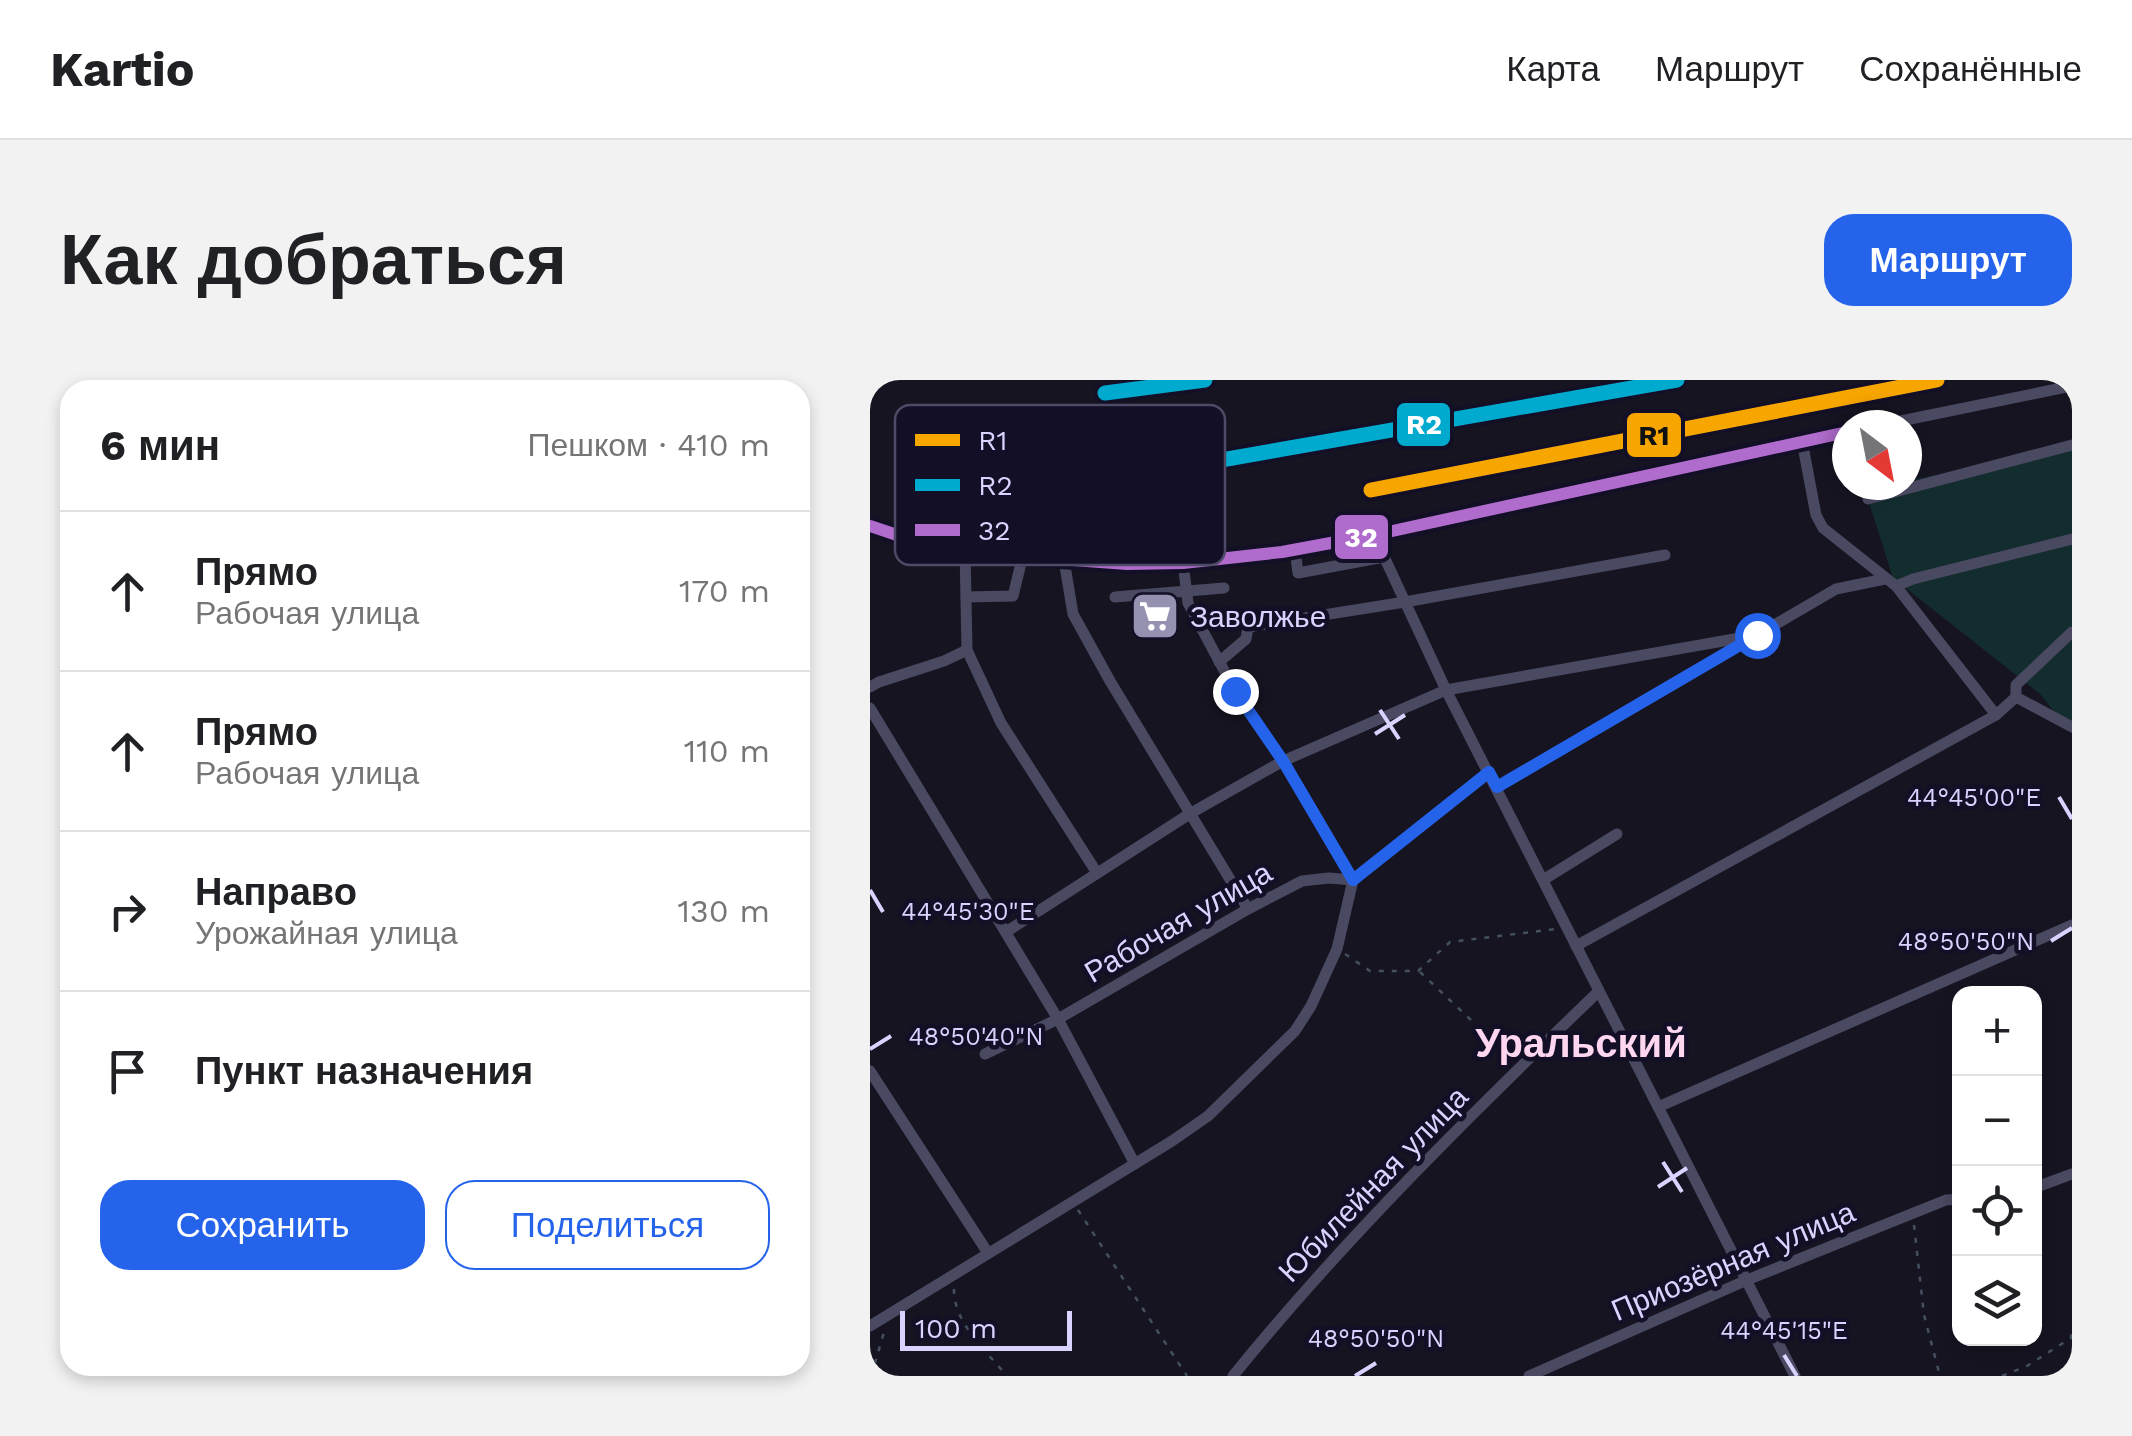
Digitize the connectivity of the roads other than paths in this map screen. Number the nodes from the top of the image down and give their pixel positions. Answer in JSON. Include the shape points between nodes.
{"nodes":[{"id":1,"x":2072,"y":386,"type":"edge"},
{"id":2,"x":1922,"y":417,"type":"edge"},
{"id":3,"x":1832,"y":435,"type":"edge"},
{"id":4,"x":1802,"y":441,"type":"junction"},
{"id":5,"x":2072,"y":445,"type":"edge"},
{"id":6,"x":1922,"y":485,"type":"edge"},
{"id":7,"x":870,"y":526,"type":"edge"},
{"id":8,"x":895,"y":534,"type":"edge"},
{"id":9,"x":1374,"y":534,"type":"junction"},
{"id":10,"x":2072,"y":539,"type":"edge"},
{"id":11,"x":1295,"y":550,"type":"junction"},
{"id":12,"x":1664,"y":555,"type":"dead end"},
{"id":13,"x":1384,"y":556,"type":"junction"},
{"id":14,"x":1225,"y":558,"type":"edge"},
{"id":15,"x":965,"y":565,"type":"edge"},
{"id":16,"x":1021,"y":565,"type":"edge"},
{"id":17,"x":1065,"y":565,"type":"edge"},
{"id":18,"x":1184,"y":565,"type":"edge"},
{"id":19,"x":1890,"y":582,"type":"junction"},
{"id":20,"x":1224,"y":588,"type":"dead end"},
{"id":21,"x":1186,"y":591,"type":"junction"},
{"id":22,"x":966,"y":597,"type":"junction"},
{"id":23,"x":1115,"y":597,"type":"dead end"},
{"id":24,"x":1405,"y":602,"type":"junction"},
{"id":25,"x":2072,"y":632,"type":"edge"},
{"id":26,"x":1757,"y":635,"type":"junction"},
{"id":27,"x":967,"y":650,"type":"junction"},
{"id":28,"x":1220,"y":662,"type":"junction"},
{"id":29,"x":870,"y":687,"type":"edge"},
{"id":30,"x":1446,"y":690,"type":"junction"},
{"id":31,"x":2016,"y":698,"type":"junction"},
{"id":32,"x":870,"y":708,"type":"edge"},
{"id":33,"x":1996,"y":715,"type":"junction"},
{"id":34,"x":2072,"y":727,"type":"edge"},
{"id":35,"x":1283,"y":761,"type":"junction"},
{"id":36,"x":1489,"y":772,"type":"junction"},
{"id":37,"x":1497,"y":787,"type":"junction"},
{"id":38,"x":1190,"y":813,"type":"junction"},
{"id":39,"x":1616,"y":834,"type":"dead end"},
{"id":40,"x":1097,"y":873,"type":"junction"},
{"id":41,"x":1353,"y":880,"type":"junction"},
{"id":42,"x":1543,"y":880,"type":"junction"},
{"id":43,"x":1248,"y":909,"type":"junction"},
{"id":44,"x":2072,"y":925,"type":"edge"},
{"id":45,"x":1006,"y":932,"type":"junction"},
{"id":46,"x":1576,"y":946,"type":"junction"},
{"id":47,"x":1599,"y":991,"type":"junction"},
{"id":48,"x":1058,"y":1019,"type":"junction"},
{"id":49,"x":985,"y":1054,"type":"dead end"},
{"id":50,"x":870,"y":1071,"type":"edge"},
{"id":51,"x":1658,"y":1108,"type":"junction"},
{"id":52,"x":1136,"y":1164,"type":"junction"},
{"id":53,"x":2072,"y":1174,"type":"edge"},
{"id":54,"x":2042,"y":1185,"type":"edge"},
{"id":55,"x":1952,"y":1200,"type":"edge"},
{"id":56,"x":988,"y":1253,"type":"junction"},
{"id":57,"x":1746,"y":1280,"type":"junction"},
{"id":58,"x":870,"y":1326,"type":"edge"},
{"id":59,"x":1233,"y":1376,"type":"edge"},
{"id":60,"x":1528,"y":1376,"type":"edge"},
{"id":61,"x":1795,"y":1376,"type":"edge"}],
"edges":[{"from":1,"to":2,"type":"street"},
{"from":3,"to":4,"type":"street"},
{"from":4,"to":9,"type":"street"},
{"from":4,"to":19,"type":"street","via":[[1823,528]]},
{"from":5,"to":6,"type":"street"},
{"from":7,"to":8,"type":"street"},
{"from":9,"to":11,"type":"street"},
{"from":9,"to":13,"type":"street"},
{"from":10,"to":19,"type":"street"},
{"from":11,"to":13,"type":"street","via":[[1298,573]]},
{"from":11,"to":14,"type":"street"},
{"from":12,"to":24,"type":"street"},
{"from":13,"to":24,"type":"street"},
{"from":15,"to":22,"type":"street"},
{"from":16,"to":22,"type":"street","via":[[1013,596]]},
{"from":17,"to":38,"type":"street","via":[[1072,614]]},
{"from":18,"to":21,"type":"street"},
{"from":19,"to":26,"type":"street","via":[[1836,589]]},
{"from":19,"to":33,"type":"street"},
{"from":20,"to":21,"type":"street"},
{"from":21,"to":23,"type":"street"},
{"from":21,"to":28,"type":"street"},
{"from":22,"to":27,"type":"street"},
{"from":24,"to":28,"type":"street","via":[[1248,627],[1246,639]]},
{"from":24,"to":30,"type":"street"},
{"from":25,"to":31,"type":"street","via":[[2016,685]]},
{"from":26,"to":30,"type":"street"},
{"from":26,"to":37,"type":"street"},
{"from":27,"to":29,"type":"street"},
{"from":27,"to":40,"type":"street","via":[[1001,723]]},
{"from":28,"to":35,"type":"street"},
{"from":30,"to":35,"type":"street"},
{"from":30,"to":36,"type":"street"},
{"from":31,"to":33,"type":"street"},
{"from":31,"to":34,"type":"street"},
{"from":32,"to":45,"type":"street"},
{"from":33,"to":46,"type":"street"},
{"from":35,"to":38,"type":"street"},
{"from":35,"to":41,"type":"street"},
{"from":36,"to":37,"type":"street"},
{"from":36,"to":41,"type":"street"},
{"from":37,"to":42,"type":"street"},
{"from":38,"to":40,"type":"street"},
{"from":38,"to":43,"type":"street"},
{"from":39,"to":42,"type":"street"},
{"from":40,"to":45,"type":"street"},
{"from":41,"to":43,"type":"street","name":"Рабочая улица","via":[[1302,881]]},
{"from":41,"to":52,"type":"street","via":[[1337,948],[1295,1031],[1208,1116]]},
{"from":42,"to":46,"type":"street"},
{"from":43,"to":48,"type":"street","name":"Рабочая улица"},
{"from":44,"to":51,"type":"street"},
{"from":45,"to":48,"type":"street"},
{"from":46,"to":47,"type":"street"},
{"from":47,"to":51,"type":"street"},
{"from":47,"to":59,"type":"street","name":"Юбилейная улица","via":[[1281,1316]]},
{"from":48,"to":49,"type":"street","name":"Рабочая улица"},
{"from":48,"to":52,"type":"street"},
{"from":50,"to":56,"type":"street"},
{"from":51,"to":57,"type":"street"},
{"from":52,"to":56,"type":"street"},
{"from":53,"to":54,"type":"street"},
{"from":55,"to":57,"type":"street","name":"Приозёрная улица"},
{"from":56,"to":58,"type":"street"},
{"from":57,"to":60,"type":"street","name":"Приозёрная улица"},
{"from":57,"to":61,"type":"street"}]}
